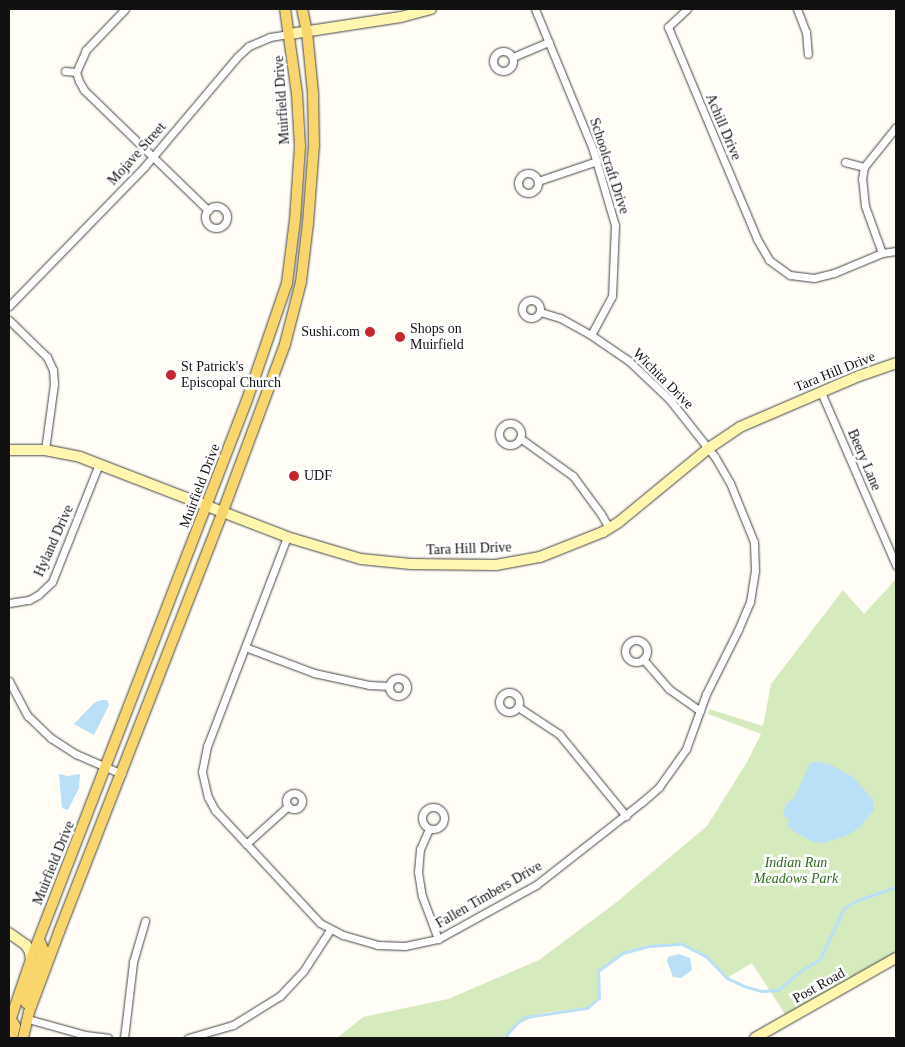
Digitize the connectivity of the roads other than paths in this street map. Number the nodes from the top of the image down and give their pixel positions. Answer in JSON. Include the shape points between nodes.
{"nodes":[{"id":1,"x":126,"y":9,"type":"edge"},
{"id":2,"x":285,"y":9,"type":"edge"},
{"id":3,"x":302,"y":9,"type":"edge"},
{"id":4,"x":432,"y":9,"type":"edge"},
{"id":5,"x":535,"y":9,"type":"edge"},
{"id":6,"x":687,"y":9,"type":"edge"},
{"id":7,"x":797,"y":9,"type":"edge"},
{"id":8,"x":307,"y":32,"type":"junction"},
{"id":9,"x":290,"y":34,"type":"junction"},
{"id":10,"x":550,"y":42,"type":"junction"},
{"id":11,"x":808,"y":54,"type":"dead end"},
{"id":12,"x":513,"y":57,"type":"dead end"},
{"id":13,"x":65,"y":71,"type":"dead end"},
{"id":14,"x":76,"y":72,"type":"junction"},
{"id":15,"x":896,"y":127,"type":"edge"},
{"id":16,"x":152,"y":157,"type":"junction"},
{"id":17,"x":597,"y":160,"type":"junction"},
{"id":18,"x":845,"y":162,"type":"dead end"},
{"id":19,"x":864,"y":167,"type":"junction"},
{"id":20,"x":538,"y":181,"type":"dead end"},
{"id":21,"x":208,"y":210,"type":"dead end"},
{"id":22,"x":896,"y":251,"type":"edge"},
{"id":23,"x":882,"y":253,"type":"junction"},
{"id":24,"x":9,"y":306,"type":"edge"},
{"id":25,"x":540,"y":312,"type":"dead end"},
{"id":26,"x":9,"y":320,"type":"edge"},
{"id":27,"x":592,"y":335,"type":"junction"},
{"id":28,"x":896,"y":363,"type":"edge"},
{"id":29,"x":821,"y":392,"type":"junction"},
{"id":30,"x":520,"y":438,"type":"dead end"},
{"id":31,"x":709,"y":448,"type":"junction"},
{"id":32,"x":9,"y":450,"type":"edge"},
{"id":33,"x":45,"y":450,"type":"junction"},
{"id":34,"x":99,"y":464,"type":"junction"},
{"id":35,"x":207,"y":506,"type":"junction"},
{"id":36,"x":223,"y":512,"type":"junction"},
{"id":37,"x":609,"y":528,"type":"junction"},
{"id":38,"x":287,"y":537,"type":"junction"},
{"id":39,"x":896,"y":565,"type":"edge"},
{"id":40,"x":9,"y":602,"type":"edge"},
{"id":41,"x":245,"y":647,"type":"junction"},
{"id":42,"x":643,"y":659,"type":"dead end"},
{"id":43,"x":9,"y":681,"type":"edge"},
{"id":44,"x":388,"y":686,"type":"dead end"},
{"id":45,"x":518,"y":707,"type":"dead end"},
{"id":46,"x":700,"y":712,"type":"junction"},
{"id":47,"x":107,"y":767,"type":"junction"},
{"id":48,"x":122,"y":774,"type":"junction"},
{"id":49,"x":288,"y":806,"type":"dead end"},
{"id":50,"x":626,"y":816,"type":"junction"},
{"id":51,"x":429,"y":829,"type":"dead end"},
{"id":52,"x":246,"y":844,"type":"junction"},
{"id":53,"x":145,"y":921,"type":"dead end"},
{"id":54,"x":330,"y":930,"type":"junction"},
{"id":55,"x":10,"y":934,"type":"edge"},
{"id":56,"x":438,"y":939,"type":"junction"},
{"id":57,"x":39,"y":940,"type":"junction"},
{"id":58,"x":32,"y":957,"type":"junction"},
{"id":59,"x":896,"y":958,"type":"edge"},
{"id":60,"x":28,"y":1019,"type":"junction"},
{"id":61,"x":9,"y":1020,"type":"edge"},
{"id":62,"x":12,"y":1038,"type":"edge"},
{"id":63,"x":17,"y":1038,"type":"edge"},
{"id":64,"x":23,"y":1038,"type":"edge"},
{"id":65,"x":108,"y":1038,"type":"edge"},
{"id":66,"x":124,"y":1038,"type":"edge"},
{"id":67,"x":188,"y":1038,"type":"edge"},
{"id":68,"x":754,"y":1038,"type":"edge"}],
"edges":[{"from":1,"to":14,"type":"street","via":[[86,50]]},
{"from":2,"to":9,"type":"main road","name":"Muirfield Drive"},
{"from":3,"to":8,"type":"main road","name":"Muirfield Drive"},
{"from":4,"to":8,"type":"street"},
{"from":5,"to":10,"type":"street","name":"Schoolcraft Drive"},
{"from":6,"to":23,"type":"street","name":"Achill Drive","via":[[668,26],[757,239],[769,260],[790,275],[814,278]]},
{"from":7,"to":11,"type":"street","via":[[806,32]]},
{"from":8,"to":9,"type":"street"},
{"from":8,"to":36,"type":"main road","name":"Muirfield Drive","via":[[314,145],[301,282],[285,344]]},
{"from":9,"to":16,"type":"street","name":"Mojave Street","via":[[249,46]]},
{"from":9,"to":35,"type":"main road","name":"Muirfield Drive","via":[[300,146],[287,281]]},
{"from":10,"to":12,"type":"street"},
{"from":10,"to":17,"type":"street","name":"Schoolcraft Drive"},
{"from":13,"to":14,"type":"street"},
{"from":14,"to":16,"type":"street","via":[[84,90]]},
{"from":15,"to":19,"type":"street"},
{"from":16,"to":21,"type":"street"},
{"from":16,"to":24,"type":"street","name":"Mojave Street"},
{"from":17,"to":20,"type":"street"},
{"from":17,"to":27,"type":"street","name":"Schoolcraft Drive","via":[[615,225],[612,296]]},
{"from":18,"to":19,"type":"street"},
{"from":19,"to":23,"type":"street","via":[[865,206]]},
{"from":22,"to":23,"type":"street"},
{"from":25,"to":27,"type":"street","name":"Wichita Drive","via":[[560,318]]},
{"from":26,"to":33,"type":"street","via":[[47,357],[53,370]]},
{"from":27,"to":31,"type":"street","name":"Wichita Drive","via":[[629,361],[670,400]]},
{"from":28,"to":29,"type":"street","name":"Tara Hill Drive"},
{"from":29,"to":31,"type":"street","name":"Tara Hill Drive","via":[[748,423]]},
{"from":29,"to":39,"type":"street","name":"Beery Lane"},
{"from":30,"to":37,"type":"street","via":[[573,476]]},
{"from":31,"to":37,"type":"street","name":"Tara Hill Drive"},
{"from":31,"to":46,"type":"street","name":"Fallen Timbers Drive","via":[[730,483],[754,542],[756,571],[750,602]]},
{"from":32,"to":33,"type":"street","name":"Tara Hill Drive"},
{"from":33,"to":34,"type":"street","name":"Tara Hill Drive"},
{"from":34,"to":35,"type":"street","name":"Tara Hill Drive"},
{"from":34,"to":40,"type":"street","name":"Hyland Drive","via":[[52,582],[29,600]]},
{"from":35,"to":36,"type":"street","name":"Tara Hill Drive"},
{"from":35,"to":47,"type":"main road","name":"Muirfield Drive"},
{"from":36,"to":38,"type":"street","name":"Tara Hill Drive"},
{"from":36,"to":48,"type":"main road","name":"Muirfield Drive"},
{"from":37,"to":38,"type":"street","name":"Tara Hill Drive","via":[[540,557],[496,565],[463,566],[361,559]]},
{"from":38,"to":41,"type":"street","name":"Fallen Timbers Drive"},
{"from":41,"to":44,"type":"street","via":[[314,673]]},
{"from":41,"to":52,"type":"street","name":"Fallen Timbers Drive","via":[[207,746],[202,772],[215,810]]},
{"from":42,"to":46,"type":"street","via":[[669,689]]},
{"from":43,"to":47,"type":"street","via":[[28,716],[43,732],[69,751]]},
{"from":45,"to":50,"type":"street","via":[[559,734]]},
{"from":46,"to":50,"type":"street","name":"Fallen Timbers Drive","via":[[686,749],[676,764],[659,787]]},
{"from":47,"to":48,"type":"street"},
{"from":47,"to":57,"type":"main road","name":"Muirfield Drive"},
{"from":48,"to":60,"type":"main road","name":"Muirfield Drive"},
{"from":49,"to":52,"type":"street"},
{"from":50,"to":56,"type":"street","name":"Fallen Timbers Drive","via":[[536,885]]},
{"from":51,"to":56,"type":"street","via":[[420,849],[418,872],[422,896]]},
{"from":52,"to":54,"type":"street","name":"Fallen Timbers Drive","via":[[307,911]]},
{"from":53,"to":66,"type":"street","via":[[133,962]]},
{"from":54,"to":56,"type":"street","name":"Fallen Timbers Drive","via":[[378,945],[405,946]]},
{"from":54,"to":67,"type":"street","via":[[304,970],[280,996],[233,1025]]},
{"from":55,"to":57,"type":"street"},
{"from":55,"to":58,"type":"street","via":[[28,949]]},
{"from":57,"to":58,"type":"main road","name":"Muirfield Drive"},
{"from":57,"to":63,"type":"main road","via":[[43,955]]},
{"from":58,"to":61,"type":"main road","name":"Muirfield Drive"},
{"from":59,"to":68,"type":"street","name":"Post Road"},
{"from":60,"to":64,"type":"main road","name":"Muirfield Drive"},
{"from":60,"to":65,"type":"street"},
{"from":61,"to":62,"type":"main road","via":[[15,1026]]}]}
